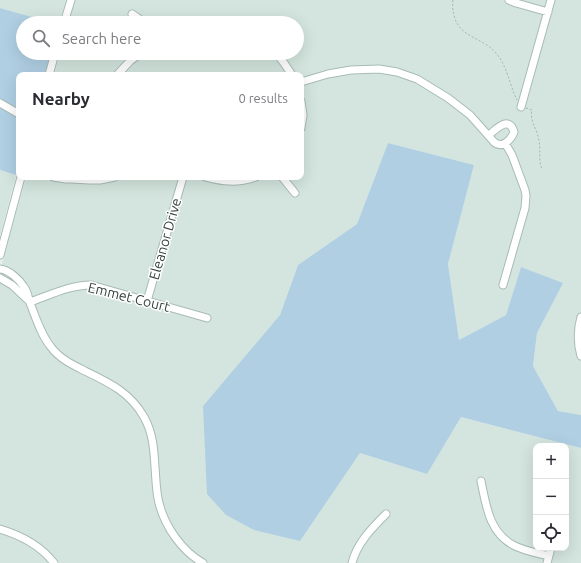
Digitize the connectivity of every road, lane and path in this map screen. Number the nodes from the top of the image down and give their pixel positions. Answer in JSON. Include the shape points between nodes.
{"nodes":[{"id":1,"x":71,"y":0,"type":"edge"},
{"id":2,"x":453,"y":0,"type":"edge"},
{"id":3,"x":508,"y":0,"type":"edge"},
{"id":4,"x":551,"y":0,"type":"edge"},
{"id":5,"x":548,"y":12,"type":"junction"},
{"id":6,"x":132,"y":14,"type":"dead end"},
{"id":7,"x":66,"y":16,"type":"edge"},
{"id":8,"x":135,"y":16,"type":"edge"},
{"id":9,"x":53,"y":60,"type":"edge"},
{"id":10,"x":132,"y":60,"type":"edge"},
{"id":11,"x":282,"y":60,"type":"edge"},
{"id":12,"x":50,"y":72,"type":"edge"},
{"id":13,"x":120,"y":72,"type":"edge"},
{"id":14,"x":290,"y":72,"type":"edge"},
{"id":15,"x":304,"y":81,"type":"edge"},
{"id":16,"x":0,"y":104,"type":"edge"},
{"id":17,"x":521,"y":107,"type":"junction"},
{"id":18,"x":16,"y":112,"type":"edge"},
{"id":19,"x":488,"y":136,"type":"junction"},
{"id":20,"x":505,"y":144,"type":"junction"},
{"id":21,"x":542,"y":169,"type":"dead end"},
{"id":22,"x":20,"y":180,"type":"edge"},
{"id":23,"x":182,"y":180,"type":"edge"},
{"id":24,"x":219,"y":180,"type":"edge"},
{"id":25,"x":247,"y":180,"type":"edge"},
{"id":26,"x":284,"y":180,"type":"edge"},
{"id":27,"x":295,"y":193,"type":"dead end"},
{"id":28,"x":0,"y":255,"type":"edge"},
{"id":29,"x":0,"y":270,"type":"edge"},
{"id":30,"x":0,"y":278,"type":"edge"},
{"id":31,"x":503,"y":286,"type":"dead end"},
{"id":32,"x":147,"y":301,"type":"junction"},
{"id":33,"x":30,"y":302,"type":"junction"},
{"id":34,"x":581,"y":317,"type":"edge"},
{"id":35,"x":206,"y":318,"type":"dead end"},
{"id":36,"x":581,"y":356,"type":"edge"},
{"id":37,"x":481,"y":481,"type":"dead end"},
{"id":38,"x":386,"y":514,"type":"dead end"},
{"id":39,"x":0,"y":529,"type":"edge"},
{"id":40,"x":548,"y":560,"type":"edge"},
{"id":41,"x":54,"y":563,"type":"edge"},
{"id":42,"x":203,"y":563,"type":"edge"},
{"id":43,"x":352,"y":563,"type":"edge"}],
"edges":[{"from":1,"to":7,"type":"street"},
{"from":2,"to":17,"type":"path","via":[[453,13],[460,28],[486,44],[498,56]]},
{"from":3,"to":5,"type":"street"},
{"from":4,"to":5,"type":"street"},
{"from":5,"to":17,"type":"street"},
{"from":6,"to":8,"type":"street"},
{"from":9,"to":12,"type":"street"},
{"from":10,"to":13,"type":"street"},
{"from":11,"to":14,"type":"street"},
{"from":15,"to":19,"type":"street","via":[[351,70],[379,69],[398,72],[418,79],[448,98],[470,115]]},
{"from":16,"to":18,"type":"street"},
{"from":17,"to":21,"type":"path","via":[[532,110],[531,117],[539,140]]},
{"from":19,"to":20,"type":"street","via":[[497,145]]},
{"from":19,"to":20,"type":"street","via":[[499,127],[509,124],[514,132]]},
{"from":20,"to":31,"type":"street","via":[[512,155],[526,196],[525,208]]},
{"from":22,"to":28,"type":"street"},
{"from":23,"to":32,"type":"street","name":"Eleanor Drive"},
{"from":24,"to":25,"type":"street"},
{"from":26,"to":27,"type":"street"},
{"from":29,"to":33,"type":"street","via":[[17,278]]},
{"from":30,"to":33,"type":"street"},
{"from":32,"to":33,"type":"street","name":"Emmet Court","via":[[91,285],[82,285]]},
{"from":32,"to":35,"type":"street","name":"Emmet Court"},
{"from":33,"to":42,"type":"street","via":[[46,341],[56,353],[64,360],[120,390],[140,410],[152,438],[159,504],[167,525],[180,544]]},
{"from":34,"to":36,"type":"street","via":[[578,329]]},
{"from":37,"to":40,"type":"street","via":[[490,518],[500,535],[513,545]]},
{"from":38,"to":43,"type":"street","via":[[364,537]]},
{"from":39,"to":41,"type":"street","via":[[25,539],[43,551]]}]}
